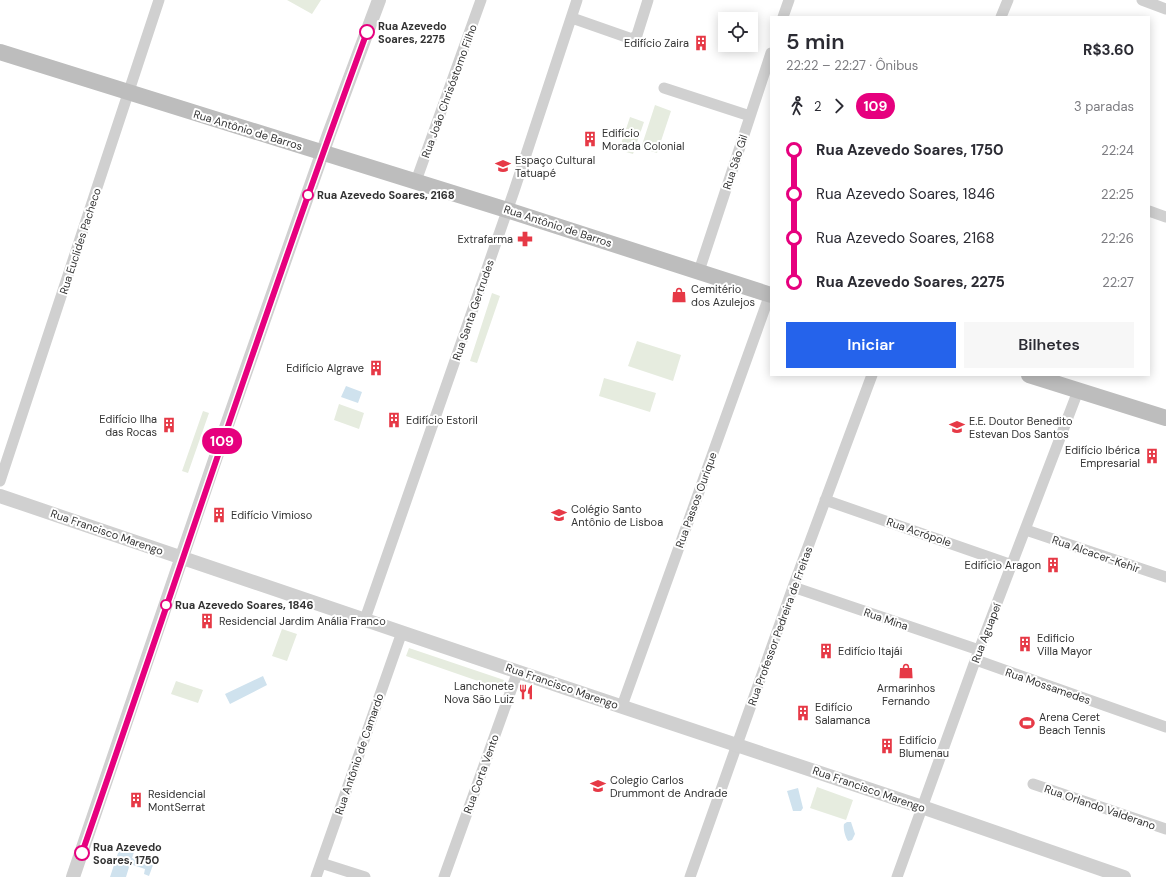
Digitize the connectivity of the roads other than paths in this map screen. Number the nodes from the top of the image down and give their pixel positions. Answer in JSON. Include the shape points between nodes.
{"nodes":[{"id":1,"x":159,"y":0,"type":"edge"},
{"id":2,"x":378,"y":0,"type":"edge"},
{"id":3,"x":481,"y":0,"type":"edge"},
{"id":4,"x":577,"y":0,"type":"edge"},
{"id":5,"x":648,"y":0,"type":"edge"},
{"id":6,"x":788,"y":0,"type":"edge"},
{"id":7,"x":1008,"y":0,"type":"edge"},
{"id":8,"x":1142,"y":0,"type":"edge"},
{"id":9,"x":1166,"y":9,"type":"edge"},
{"id":10,"x":783,"y":16,"type":"edge"},
{"id":11,"x":1001,"y":16,"type":"edge"},
{"id":12,"x":572,"y":18,"type":"junction"},
{"id":13,"x":0,"y":52,"type":"edge"},
{"id":14,"x":770,"y":56,"type":"edge"},
{"id":15,"x":664,"y":88,"type":"dead end"},
{"id":16,"x":128,"y":93,"type":"junction"},
{"id":17,"x":750,"y":116,"type":"junction"},
{"id":18,"x":323,"y":152,"type":"junction"},
{"id":19,"x":416,"y":181,"type":"junction"},
{"id":20,"x":507,"y":210,"type":"junction"},
{"id":21,"x":1150,"y":211,"type":"edge"},
{"id":22,"x":1166,"y":218,"type":"edge"},
{"id":23,"x":699,"y":271,"type":"junction"},
{"id":24,"x":770,"y":294,"type":"edge"},
{"id":25,"x":770,"y":297,"type":"edge"},
{"id":26,"x":872,"y":376,"type":"edge"},
{"id":27,"x":1031,"y":376,"type":"edge"},
{"id":28,"x":1078,"y":391,"type":"junction"},
{"id":29,"x":1166,"y":418,"type":"edge"},
{"id":30,"x":0,"y":482,"type":"edge"},
{"id":31,"x":0,"y":496,"type":"edge"},
{"id":32,"x":825,"y":500,"type":"junction"},
{"id":33,"x":1026,"y":530,"type":"junction"},
{"id":34,"x":183,"y":558,"type":"junction"},
{"id":35,"x":1012,"y":565,"type":"junction"},
{"id":36,"x":1166,"y":577,"type":"edge"},
{"id":37,"x":793,"y":587,"type":"junction"},
{"id":38,"x":365,"y":620,"type":"junction"},
{"id":39,"x":402,"y":632,"type":"junction"},
{"id":40,"x":977,"y":655,"type":"junction"},
{"id":41,"x":518,"y":671,"type":"junction"},
{"id":42,"x":622,"y":706,"type":"junction"},
{"id":43,"x":1166,"y":727,"type":"edge"},
{"id":44,"x":737,"y":744,"type":"junction"},
{"id":45,"x":1033,"y":784,"type":"dead end"},
{"id":46,"x":922,"y":806,"type":"junction"},
{"id":47,"x":1166,"y":830,"type":"edge"},
{"id":48,"x":321,"y":863,"type":"junction"},
{"id":49,"x":73,"y":877,"type":"edge"},
{"id":50,"x":316,"y":877,"type":"edge"},
{"id":51,"x":365,"y":877,"type":"edge"},
{"id":52,"x":444,"y":877,"type":"edge"},
{"id":53,"x":690,"y":877,"type":"edge"},
{"id":54,"x":897,"y":877,"type":"edge"},
{"id":55,"x":1124,"y":877,"type":"edge"}],
"edges":[{"from":1,"to":16,"type":"street","name":"Rua Euclides Pacheco"},
{"from":2,"to":18,"type":"street"},
{"from":3,"to":19,"type":"street","name":"Rua João Chrisóstomo Filho"},
{"from":4,"to":12,"type":"street","name":"Rua Santa Gertrudes"},
{"from":5,"to":12,"type":"street","via":[[637,35],[632,38]]},
{"from":6,"to":10,"type":"street"},
{"from":7,"to":11,"type":"street"},
{"from":8,"to":9,"type":"street"},
{"from":12,"to":20,"type":"street","name":"Rua Santa Gertrudes"},
{"from":13,"to":16,"type":"main road","name":"Rua Antônio de Barros"},
{"from":14,"to":17,"type":"street","name":"Rua São Gil"},
{"from":15,"to":17,"type":"street"},
{"from":16,"to":18,"type":"main road","name":"Rua Antônio de Barros"},
{"from":16,"to":30,"type":"street","name":"Rua Euclides Pacheco"},
{"from":17,"to":23,"type":"street","name":"Rua São Gil"},
{"from":18,"to":19,"type":"main road","name":"Rua Antônio de Barros"},
{"from":18,"to":34,"type":"street"},
{"from":19,"to":20,"type":"main road","name":"Rua Antônio de Barros"},
{"from":20,"to":23,"type":"main road","name":"Rua Antônio de Barros"},
{"from":20,"to":38,"type":"street","name":"Rua Santa Gertrudes"},
{"from":21,"to":22,"type":"street"},
{"from":23,"to":24,"type":"main road","name":"Rua Antônio de Barros"},
{"from":25,"to":42,"type":"street","name":"Rua Passos Ourique"},
{"from":26,"to":32,"type":"street","name":"Rua Professor Pedreira de Freitas"},
{"from":27,"to":28,"type":"main road"},
{"from":28,"to":29,"type":"main road"},
{"from":28,"to":33,"type":"street","name":"Rua Aguapeí"},
{"from":31,"to":34,"type":"street","name":"Rua Francisco Marengo"},
{"from":32,"to":35,"type":"street","name":"Rua Acrópole"},
{"from":32,"to":37,"type":"street","name":"Rua Professor Pedreira de Freitas"},
{"from":33,"to":35,"type":"street","name":"Rua Aguapeí"},
{"from":33,"to":36,"type":"street","name":"Rua Alcacer-Kehir"},
{"from":34,"to":38,"type":"street","name":"Rua Francisco Marengo"},
{"from":34,"to":49,"type":"street"},
{"from":35,"to":40,"type":"street","name":"Rua Aguapeí"},
{"from":37,"to":40,"type":"street","name":"Rua Mina"},
{"from":37,"to":44,"type":"street","name":"Rua Professor Pedreira de Freitas"},
{"from":38,"to":39,"type":"street","name":"Rua Francisco Marengo"},
{"from":39,"to":41,"type":"street","name":"Rua Francisco Marengo"},
{"from":39,"to":48,"type":"street","name":"Rua Antônio de Camardo"},
{"from":40,"to":43,"type":"street","name":"Rua Mossamedes"},
{"from":40,"to":46,"type":"street","name":"Rua Aguapeí"},
{"from":41,"to":42,"type":"street","name":"Rua Francisco Marengo"},
{"from":41,"to":52,"type":"street","name":"Rua Corta Vento"},
{"from":42,"to":44,"type":"street","name":"Rua Francisco Marengo"},
{"from":44,"to":46,"type":"street","name":"Rua Francisco Marengo"},
{"from":44,"to":53,"type":"street","name":"Rua Professor Pedreira de Freitas"},
{"from":45,"to":47,"type":"street","name":"Rua Orlando Valderano"},
{"from":46,"to":54,"type":"street","name":"Rua Aguapeí"},
{"from":46,"to":55,"type":"street","name":"Rua Francisco Marengo"},
{"from":48,"to":50,"type":"street","name":"Rua Antônio de Camardo"},
{"from":48,"to":51,"type":"street"}]}
